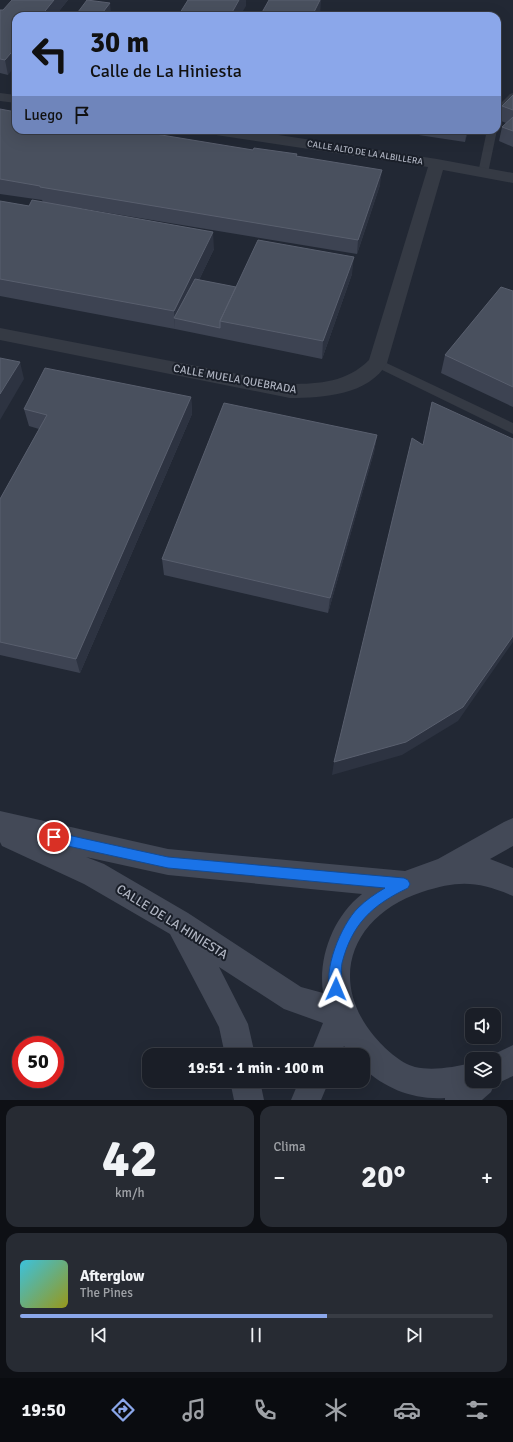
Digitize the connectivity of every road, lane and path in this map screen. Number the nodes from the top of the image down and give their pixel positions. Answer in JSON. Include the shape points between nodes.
{"nodes":[{"id":1,"x":513,"y":96,"type":"edge"},
{"id":2,"x":0,"y":97,"type":"edge"},
{"id":3,"x":12,"y":98,"type":"edge"},
{"id":4,"x":501,"y":109,"type":"edge"},
{"id":5,"x":242,"y":134,"type":"edge"},
{"id":6,"x":491,"y":134,"type":"edge"},
{"id":7,"x":437,"y":164,"type":"junction"},
{"id":8,"x":483,"y":173,"type":"junction"},
{"id":9,"x":513,"y":178,"type":"edge"},
{"id":10,"x":0,"y":334,"type":"edge"},
{"id":11,"x":378,"y":363,"type":"junction"},
{"id":12,"x":513,"y":429,"type":"edge"},
{"id":13,"x":0,"y":824,"type":"edge"},
{"id":14,"x":513,"y":831,"type":"edge"},
{"id":15,"x":0,"y":833,"type":"edge"},
{"id":16,"x":442,"y":872,"type":"junction"},
{"id":17,"x":513,"y":882,"type":"edge"},
{"id":18,"x":404,"y":884,"type":"junction"},
{"id":19,"x":178,"y":923,"type":"junction"},
{"id":20,"x":342,"y":1014,"type":"junction"},
{"id":21,"x":239,"y":1048,"type":"edge"},
{"id":22,"x":327,"y":1048,"type":"edge"},
{"id":23,"x":513,"y":1060,"type":"edge"},
{"id":24,"x":501,"y":1066,"type":"edge"},
{"id":25,"x":465,"y":1080,"type":"edge"},
{"id":26,"x":246,"y":1088,"type":"edge"},
{"id":27,"x":311,"y":1088,"type":"edge"},
{"id":28,"x":473,"y":1088,"type":"edge"},
{"id":29,"x":249,"y":1100,"type":"edge"},
{"id":30,"x":306,"y":1100,"type":"edge"},
{"id":31,"x":460,"y":1100,"type":"edge"}],
"edges":[{"from":1,"to":4,"type":"lane"},
{"from":2,"to":3,"type":"street"},
{"from":5,"to":7,"type":"street","name":"CALLE ALTO DE LA ALBILLERA"},
{"from":6,"to":8,"type":"lane"},
{"from":7,"to":8,"type":"street","name":"CALLE ALTO DE LA ALBILLERA"},
{"from":7,"to":11,"type":"street"},
{"from":8,"to":9,"type":"street","name":"CALLE ALTO DE LA ALBILLERA"},
{"from":10,"to":11,"type":"street","name":"CALLE MUELA QUEBRADA","via":[[290,391],[317,392],[348,384],[368,374]]},
{"from":11,"to":12,"type":"lane"},
{"from":13,"to":18,"type":"street","via":[[168,862]]},
{"from":14,"to":16,"type":"street"},
{"from":15,"to":19,"type":"street","name":"CALLE DE LA HINIESTA","via":[[94,874]]},
{"from":16,"to":17,"type":"street","via":[[484,870]]},
{"from":16,"to":18,"type":"street"},
{"from":18,"to":20,"type":"street","via":[[370,905],[347,932],[336,965],[336,989]]},
{"from":19,"to":20,"type":"street","name":"CALLE DE LA HINIESTA","via":[[294,999]]},
{"from":19,"to":21,"type":"street","via":[[234,1024]]},
{"from":20,"to":22,"type":"street"},
{"from":20,"to":25,"type":"street","via":[[361,1045],[378,1062],[396,1074],[416,1082],[427,1083]]},
{"from":23,"to":24,"type":"street"},
{"from":26,"to":29,"type":"street"},
{"from":27,"to":30,"type":"street"},
{"from":28,"to":31,"type":"street"}]}
